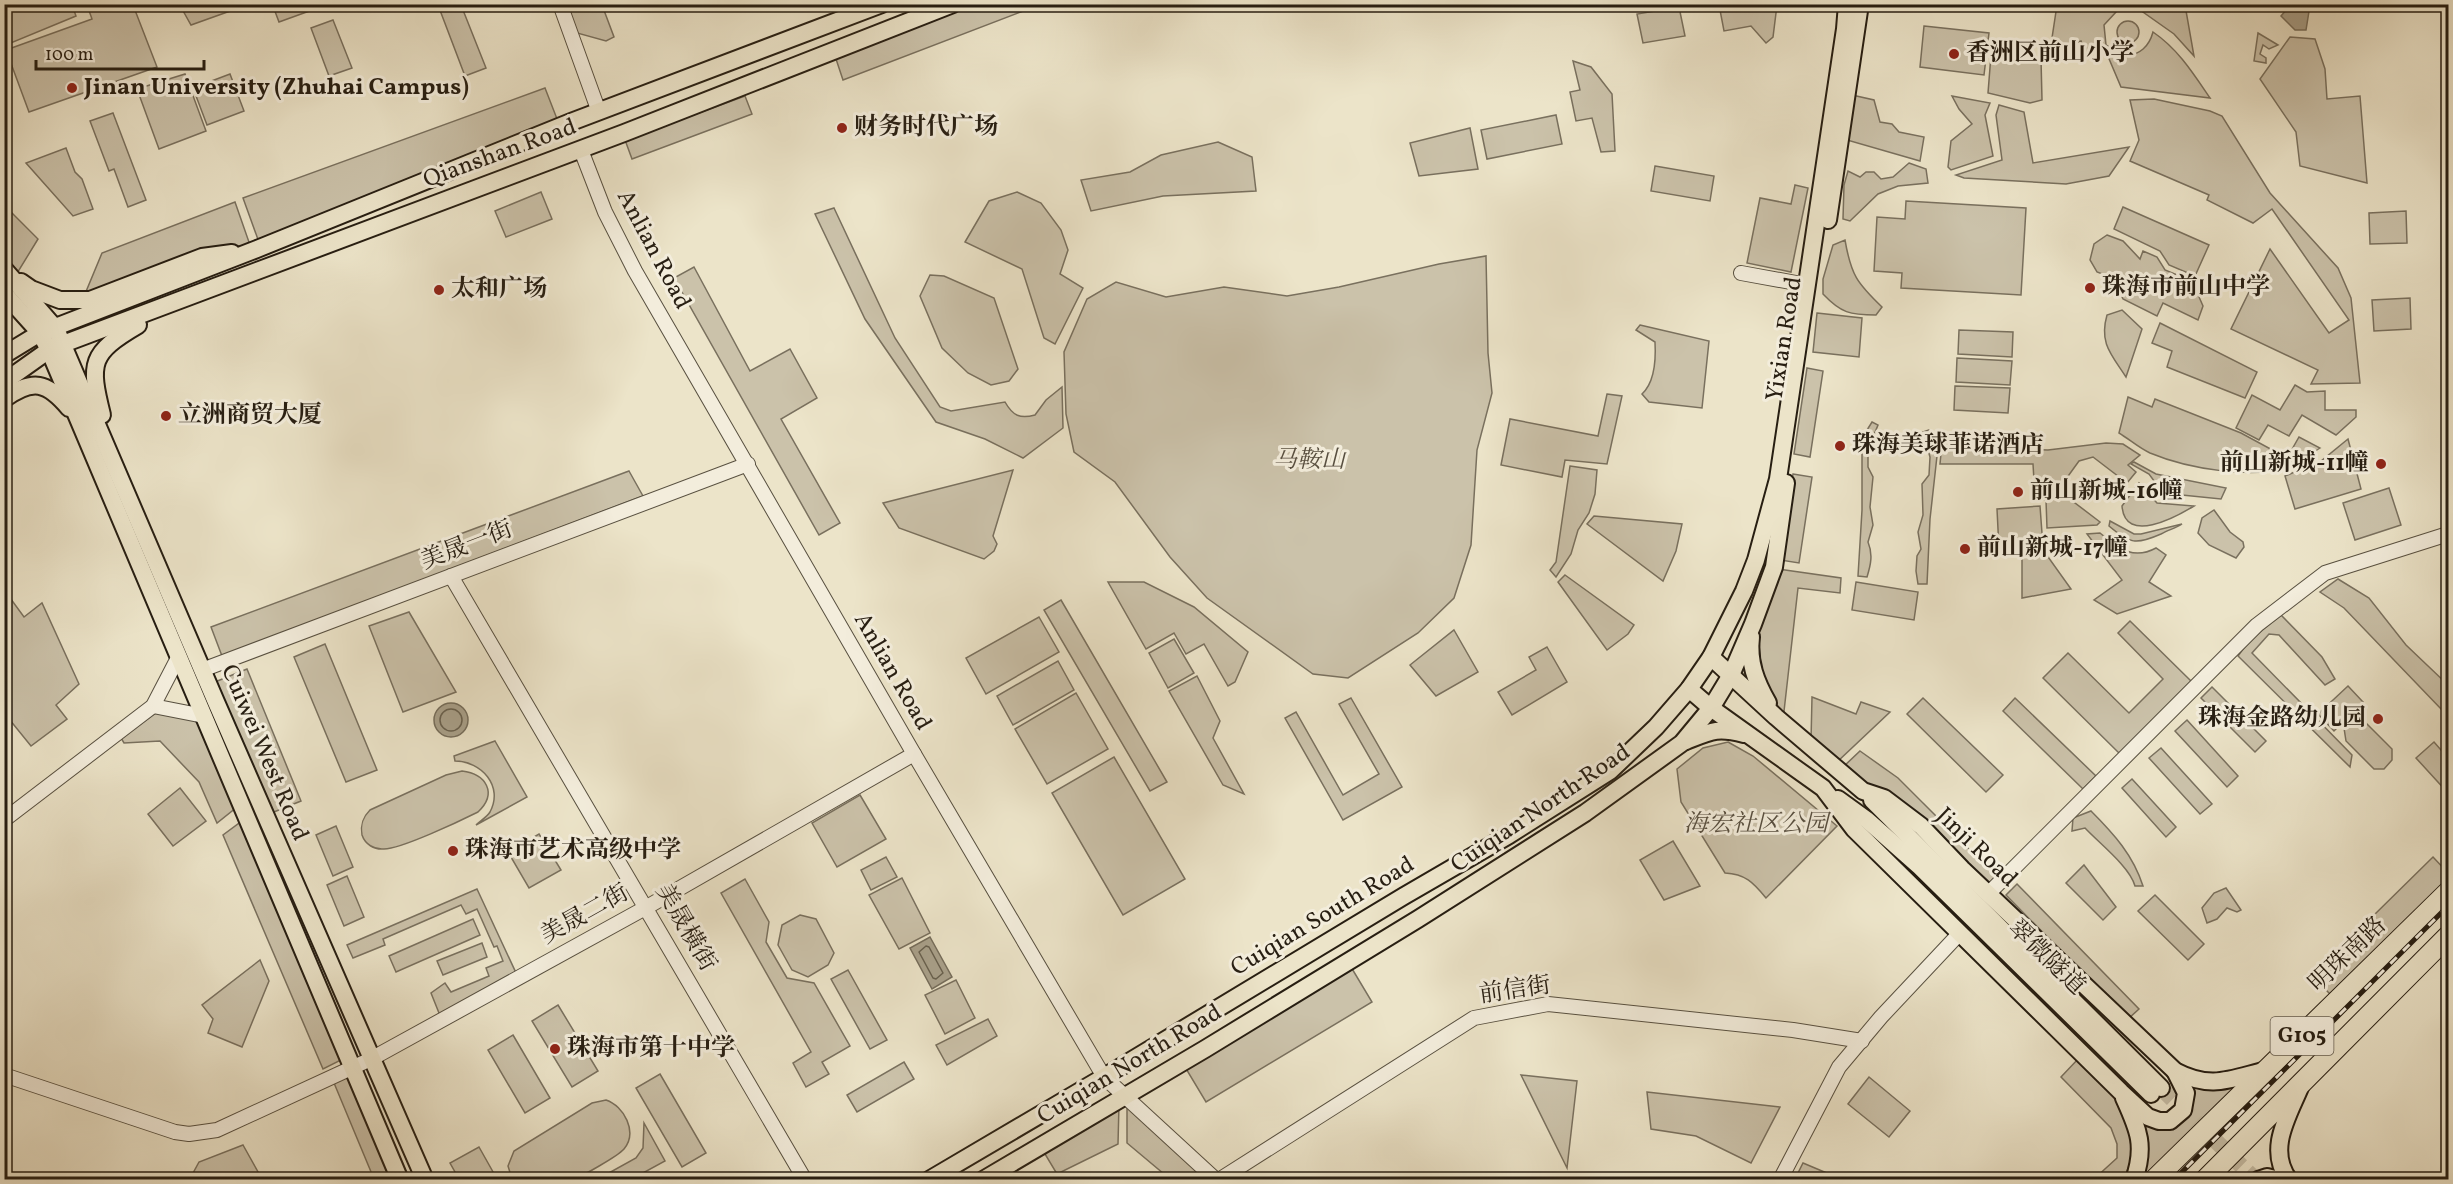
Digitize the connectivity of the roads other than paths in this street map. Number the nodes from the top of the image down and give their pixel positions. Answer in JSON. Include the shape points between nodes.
{"nodes":[{"id":1,"x":560,"y":4,"type":"edge"},
{"id":2,"x":882,"y":4,"type":"edge"},
{"id":3,"x":953,"y":4,"type":"edge"},
{"id":4,"x":1846,"y":4,"type":"edge"},
{"id":5,"x":1860,"y":4,"type":"edge"},
{"id":6,"x":599,"y":112,"type":"junction"},
{"id":7,"x":581,"y":150,"type":"junction"},
{"id":8,"x":258,"y":249,"type":"junction"},
{"id":9,"x":6,"y":271,"type":"edge"},
{"id":10,"x":1741,"y":273,"type":"dead end"},
{"id":11,"x":1807,"y":285,"type":"junction"},
{"id":12,"x":4,"y":293,"type":"edge"},
{"id":13,"x":174,"y":303,"type":"junction"},
{"id":14,"x":52,"y":339,"type":"junction"},
{"id":15,"x":4,"y":355,"type":"edge"},
{"id":16,"x":4,"y":382,"type":"edge"},
{"id":17,"x":4,"y":399,"type":"edge"},
{"id":18,"x":77,"y":416,"type":"junction"},
{"id":19,"x":114,"y":464,"type":"junction"},
{"id":20,"x":748,"y":464,"type":"junction"},
{"id":21,"x":2448,"y":534,"type":"edge"},
{"id":22,"x":451,"y":576,"type":"junction"},
{"id":23,"x":1753,"y":624,"type":"junction"},
{"id":24,"x":179,"y":656,"type":"junction"},
{"id":25,"x":1711,"y":657,"type":"junction"},
{"id":26,"x":202,"y":670,"type":"junction"},
{"id":27,"x":1731,"y":675,"type":"junction"},
{"id":28,"x":1689,"y":689,"type":"junction"},
{"id":29,"x":153,"y":706,"type":"junction"},
{"id":30,"x":1711,"y":708,"type":"junction"},
{"id":31,"x":204,"y":716,"type":"junction"},
{"id":32,"x":1776,"y":717,"type":"junction"},
{"id":33,"x":1789,"y":728,"type":"junction"},
{"id":34,"x":1755,"y":737,"type":"junction"},
{"id":35,"x":1682,"y":743,"type":"junction"},
{"id":36,"x":1773,"y":751,"type":"junction"},
{"id":37,"x":914,"y":754,"type":"junction"},
{"id":38,"x":1823,"y":788,"type":"junction"},
{"id":39,"x":1863,"y":791,"type":"junction"},
{"id":40,"x":4,"y":820,"type":"edge"},
{"id":41,"x":2448,"y":892,"type":"edge"},
{"id":42,"x":1988,"y":894,"type":"junction"},
{"id":43,"x":646,"y":907,"type":"junction"},
{"id":44,"x":1959,"y":934,"type":"junction"},
{"id":45,"x":2448,"y":936,"type":"edge"},
{"id":46,"x":1862,"y":1041,"type":"junction"},
{"id":47,"x":371,"y":1059,"type":"junction"},
{"id":48,"x":351,"y":1067,"type":"junction"},
{"id":49,"x":2267,"y":1070,"type":"junction"},
{"id":50,"x":2175,"y":1071,"type":"junction"},
{"id":51,"x":4,"y":1075,"type":"edge"},
{"id":52,"x":1104,"y":1077,"type":"junction"},
{"id":53,"x":2303,"y":1081,"type":"junction"},
{"id":54,"x":2121,"y":1092,"type":"junction"},
{"id":55,"x":1123,"y":1096,"type":"junction"},
{"id":56,"x":400,"y":1179,"type":"edge"},
{"id":57,"x":425,"y":1179,"type":"edge"},
{"id":58,"x":805,"y":1179,"type":"edge"},
{"id":59,"x":929,"y":1179,"type":"edge"},
{"id":60,"x":983,"y":1179,"type":"edge"},
{"id":61,"x":1217,"y":1179,"type":"edge"},
{"id":62,"x":1780,"y":1179,"type":"edge"},
{"id":63,"x":2134,"y":1179,"type":"edge"},
{"id":64,"x":2154,"y":1179,"type":"edge"},
{"id":65,"x":2205,"y":1179,"type":"edge"},
{"id":66,"x":2258,"y":1179,"type":"edge"},
{"id":67,"x":2279,"y":1179,"type":"edge"},
{"id":68,"x":2289,"y":1179,"type":"edge"}],
"edges":[{"from":1,"to":6,"type":"street"},
{"from":2,"to":6,"type":"main road","name":"Qianshan Road"},
{"from":3,"to":7,"type":"main road","name":"Qianshan Road"},
{"from":4,"to":11,"type":"main road","name":"Yixian Road"},
{"from":5,"to":23,"type":"main road","name":"Yixian Road","via":[[1774,567]]},
{"from":6,"to":8,"type":"main road","name":"Qianshan Road"},
{"from":7,"to":13,"type":"main road","name":"Qianshan Road"},
{"from":7,"to":20,"type":"street","name":"Anlian Road","via":[[605,212],[635,271]]},
{"from":8,"to":9,"type":"main road","via":[[202,257],[90,300],[60,300],[31,290]]},
{"from":8,"to":14,"type":"main road","name":"Qianshan Road"},
{"from":9,"to":14,"type":"main road"},
{"from":10,"to":11,"type":"street"},
{"from":11,"to":25,"type":"main road","name":"Yixian Road","via":[[1778,479],[1756,560]]},
{"from":12,"to":14,"type":"main road"},
{"from":13,"to":14,"type":"main road","name":"Qianshan Road"},
{"from":13,"to":19,"type":"main road","via":[[115,338],[100,353],[93,370]]},
{"from":14,"to":15,"type":"main road"},
{"from":14,"to":16,"type":"main road"},
{"from":14,"to":18,"type":"main road"},
{"from":14,"to":19,"type":"main road","name":"Cuiwei West Road"},
{"from":17,"to":18,"type":"main road","via":[[20,388],[41,384],[57,394]]},
{"from":18,"to":24,"type":"main road"},
{"from":19,"to":26,"type":"main road","name":"Cuiwei West Road"},
{"from":20,"to":22,"type":"street","name":"美晟一街"},
{"from":20,"to":37,"type":"street","name":"Anlian Road"},
{"from":21,"to":42,"type":"street","via":[[2325,573],[2257,625]]},
{"from":22,"to":26,"type":"street","name":"美晟一街"},
{"from":22,"to":43,"type":"street","name":"美晟橫街"},
{"from":23,"to":27,"type":"main road","name":"Yixian Road"},
{"from":23,"to":32,"type":"main road","via":[[1752,668]]},
{"from":24,"to":29,"type":"street"},
{"from":24,"to":31,"type":"main road","name":"Cuiwei West Road"},
{"from":25,"to":27,"type":"main road","name":"Jinji Road"},
{"from":25,"to":28,"type":"main road","name":"Cuiqian South Road"},
{"from":26,"to":47,"type":"main road","name":"Cuiwei West Road"},
{"from":27,"to":30,"type":"main road","name":"Cuiqian North Road"},
{"from":27,"to":32,"type":"main road","name":"Jinji Road"},
{"from":28,"to":30,"type":"main road"},
{"from":28,"to":52,"type":"main road","name":"Cuiqian South Road","via":[[1610,771]]},
{"from":29,"to":31,"type":"street"},
{"from":29,"to":40,"type":"street"},
{"from":30,"to":34,"type":"main road"},
{"from":30,"to":35,"type":"main road","name":"Cuiqian North Road"},
{"from":31,"to":48,"type":"main road","name":"Cuiwei West Road"},
{"from":32,"to":33,"type":"main road","name":"Jinji Road"},
{"from":33,"to":36,"type":"main road"},
{"from":33,"to":39,"type":"main road","name":"Jinji Road"},
{"from":34,"to":35,"type":"main road","via":[[1710,730]]},
{"from":34,"to":36,"type":"main road"},
{"from":35,"to":55,"type":"main road","name":"Cuiqian North Road","via":[[1585,813],[1418,919]]},
{"from":36,"to":38,"type":"main road"},
{"from":37,"to":43,"type":"street","name":"美晟二街"},
{"from":37,"to":52,"type":"street","name":"Anlian Road"},
{"from":38,"to":39,"type":"main road","name":"翠微隧道","via":[[1920,867],[2156,1091]]},
{"from":38,"to":44,"type":"main road","via":[[1854,829]]},
{"from":39,"to":42,"type":"main road","name":"Jinji Road","via":[[1884,798],[1921,826]]},
{"from":41,"to":49,"type":"highway","name":"明珠南路","number":"G105"},
{"from":42,"to":50,"type":"main road","name":"Jinji Road"},
{"from":43,"to":47,"type":"street","name":"美晟二街"},
{"from":43,"to":58,"type":"street","name":"美晟橫街"},
{"from":44,"to":46,"type":"street"},
{"from":44,"to":54,"type":"main road"},
{"from":45,"to":53,"type":"highway","number":"G105"},
{"from":46,"to":61,"type":"street","name":"前信街","via":[[1548,1004],[1474,1018]]},
{"from":46,"to":62,"type":"street","via":[[1839,1067]]},
{"from":47,"to":48,"type":"street","name":"美晟二街"},
{"from":47,"to":57,"type":"main road","name":"Cuiwei West Road"},
{"from":48,"to":51,"type":"street","name":"美晟二街","via":[[217,1130],[189,1134],[162,1129]]},
{"from":48,"to":56,"type":"main road","name":"Cuiwei West Road"},
{"from":49,"to":50,"type":"main road","via":[[2209,1083]]},
{"from":49,"to":64,"type":"highway","name":"明珠南路","number":"G105"},
{"from":50,"to":54,"type":"main road","via":[[2186,1099],[2183,1110],[2170,1121],[2148,1117]]},
{"from":52,"to":55,"type":"street","name":"Anlian Road"},
{"from":52,"to":59,"type":"main road","name":"Cuiqian South Road"},
{"from":53,"to":65,"type":"highway","number":"G105"},
{"from":53,"to":68,"type":"main road","via":[[2280,1137],[2278,1152]]},
{"from":54,"to":63,"type":"main road","via":[[2141,1141]]},
{"from":55,"to":60,"type":"main road","name":"Cuiqian North Road"},
{"from":55,"to":61,"type":"street","name":"Anlian Road"},
{"from":66,"to":67,"type":"main road"}]}
